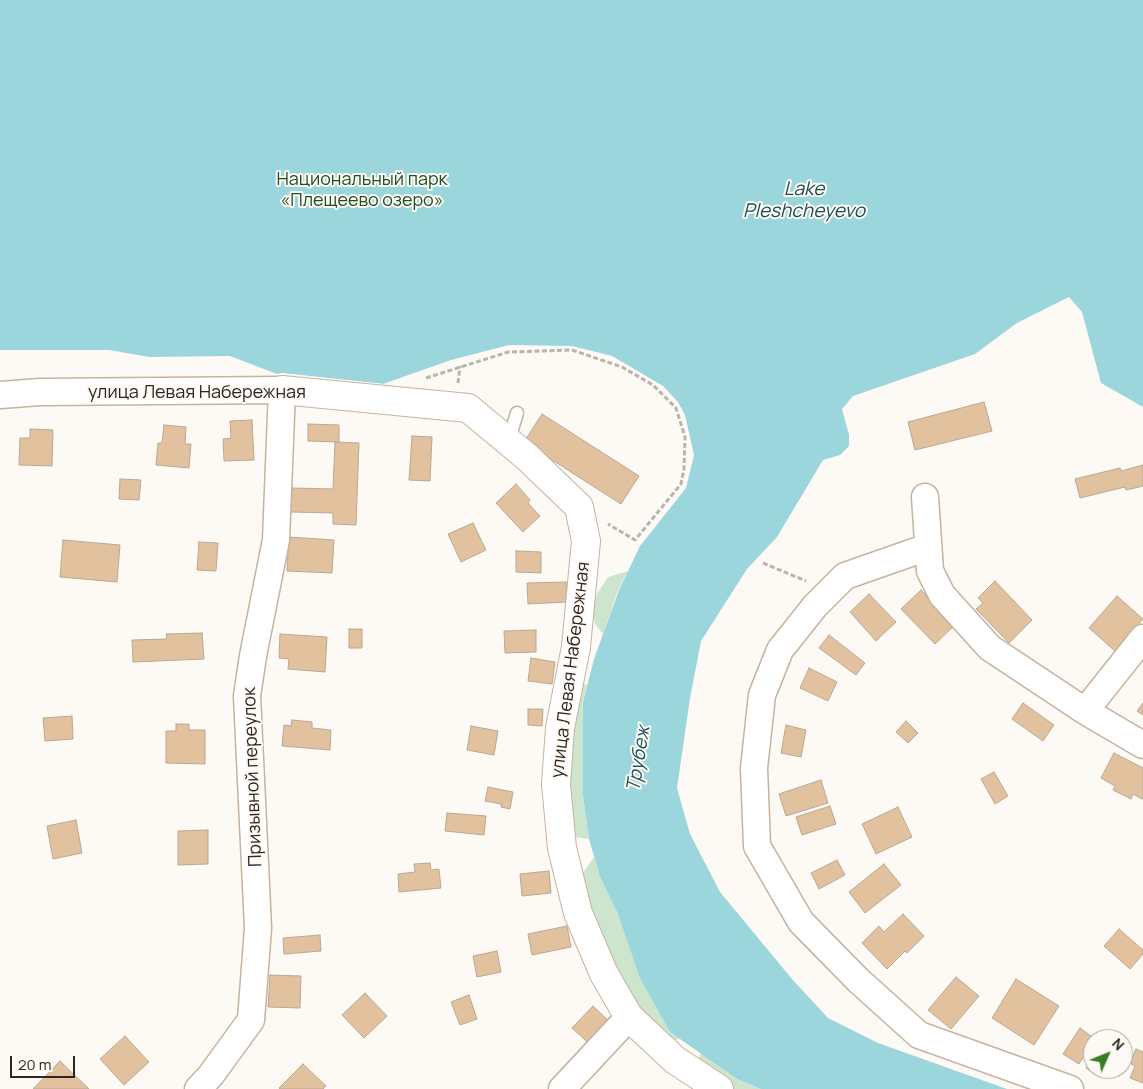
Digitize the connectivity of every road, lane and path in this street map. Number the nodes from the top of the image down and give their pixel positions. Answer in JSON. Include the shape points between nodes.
{"nodes":[{"id":1,"x":418,"y":381,"type":"dead end"},
{"id":2,"x":282,"y":390,"type":"junction"},
{"id":3,"x":0,"y":395,"type":"edge"},
{"id":4,"x":517,"y":413,"type":"dead end"},
{"id":5,"x":508,"y":442,"type":"junction"},
{"id":6,"x":925,"y":497,"type":"dead end"},
{"id":7,"x":579,"y":507,"type":"junction"},
{"id":8,"x":928,"y":546,"type":"junction"},
{"id":9,"x":763,"y":563,"type":"dead end"},
{"id":10,"x":830,"y":591,"type":"junction"},
{"id":11,"x":1143,"y":638,"type":"edge"},
{"id":12,"x":1086,"y":710,"type":"junction"},
{"id":13,"x":1143,"y":745,"type":"edge"},
{"id":14,"x":629,"y":1017,"type":"junction"},
{"id":15,"x":198,"y":1089,"type":"edge"},
{"id":16,"x":562,"y":1089,"type":"edge"},
{"id":17,"x":719,"y":1089,"type":"edge"},
{"id":18,"x":1070,"y":1089,"type":"edge"}],
"edges":[{"from":1,"to":7,"type":"path","via":[[508,352],[572,350],[622,366],[653,385],[676,408],[685,437],[681,484],[636,540]]},
{"from":2,"to":3,"type":"street","name":"улица Левая Набережная"},
{"from":2,"to":5,"type":"street","name":"улица Левая Набережная","via":[[468,408]]},
{"from":2,"to":15,"type":"street","name":"Призывной переулок","via":[[276,540],[248,696],[258,928],[250,1020],[211,1076]]},
{"from":4,"to":5,"type":"lane"},
{"from":5,"to":7,"type":"street","name":"улица Левая Набережная"},
{"from":6,"to":8,"type":"street"},
{"from":7,"to":14,"type":"street","name":"улица Левая Набережная","via":[[586,541],[576,647],[560,728],[556,784],[562,848],[578,913],[604,974]]},
{"from":8,"to":10,"type":"street","via":[[845,576]]},
{"from":8,"to":12,"type":"street","via":[[930,572],[942,595],[990,648]]},
{"from":9,"to":10,"type":"path"},
{"from":10,"to":18,"type":"street","via":[[780,650],[762,695],[754,768],[757,846],[802,922],[858,980],[919,1035]]},
{"from":11,"to":12,"type":"street"},
{"from":12,"to":13,"type":"street"},
{"from":14,"to":16,"type":"street"},
{"from":14,"to":17,"type":"street","name":"улица Левая Набережная","via":[[676,1060]]}]}
